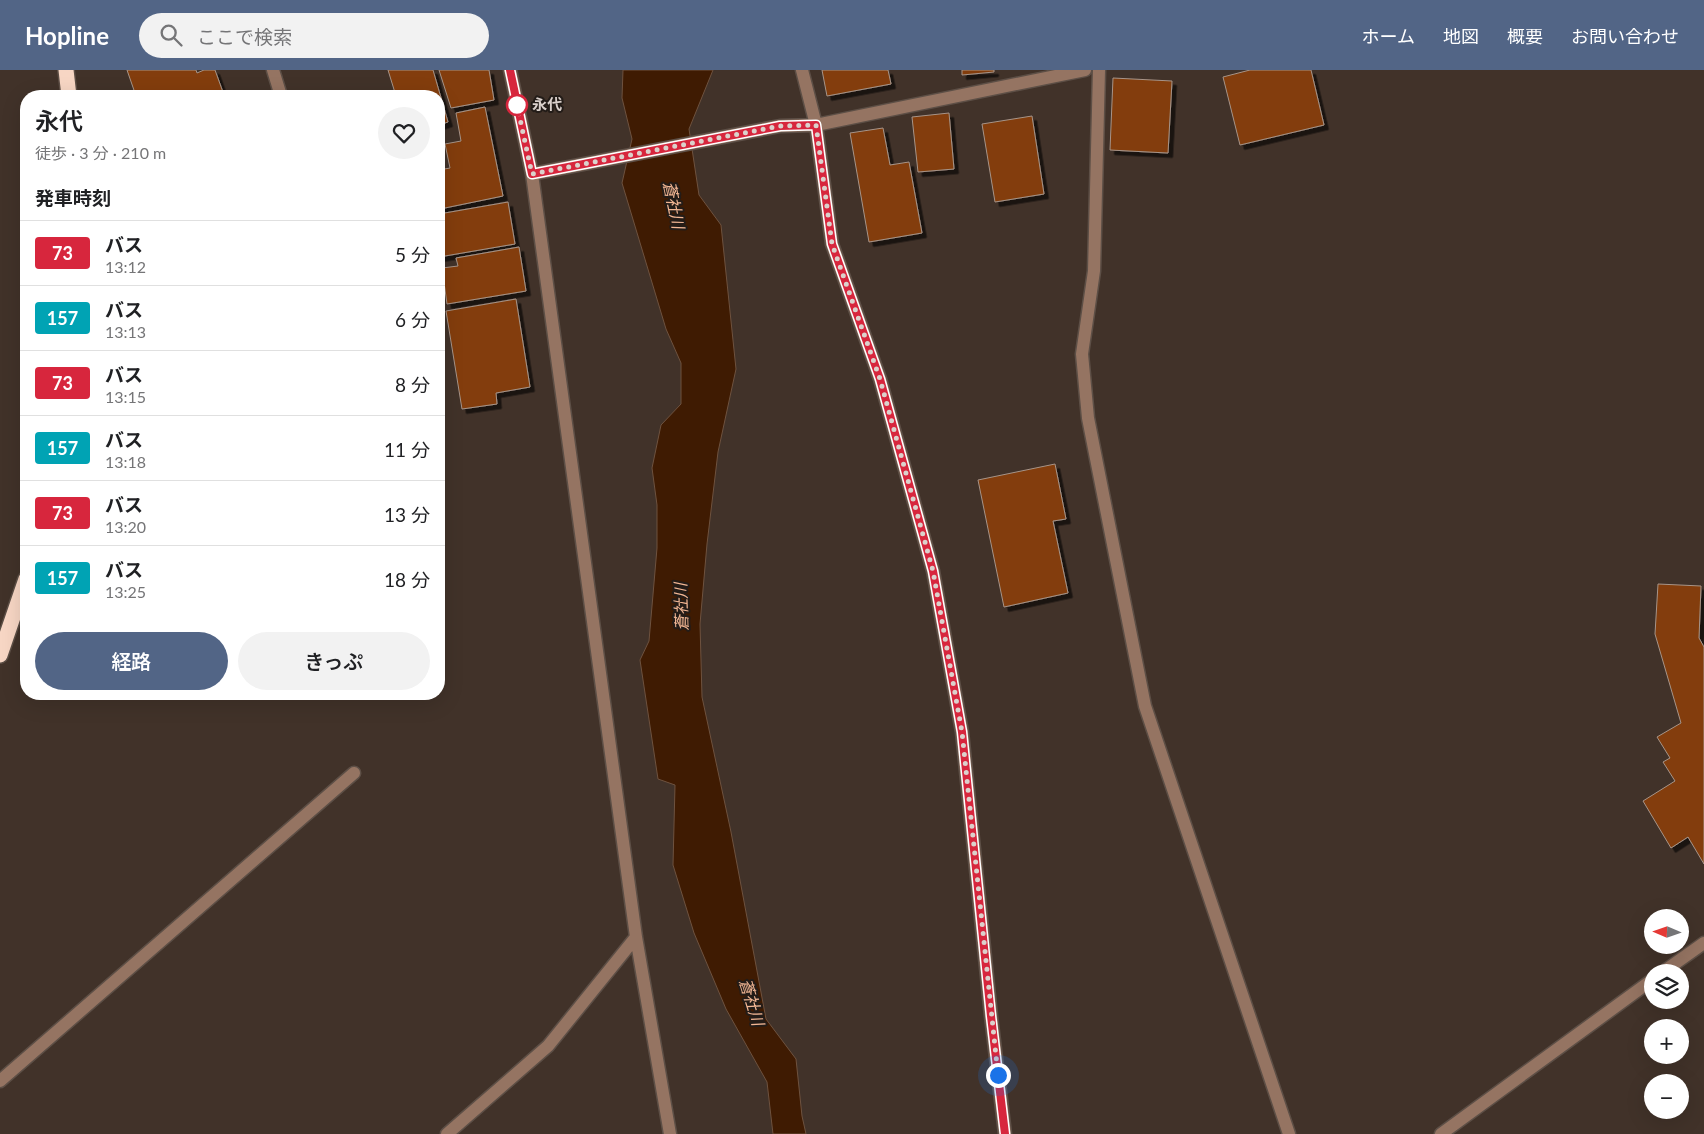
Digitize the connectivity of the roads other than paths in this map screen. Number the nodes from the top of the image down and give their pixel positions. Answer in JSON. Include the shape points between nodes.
{"nodes":[{"id":1,"x":66,"y":70,"type":"edge"},
{"id":2,"x":273,"y":70,"type":"edge"},
{"id":3,"x":510,"y":70,"type":"edge"},
{"id":4,"x":802,"y":70,"type":"edge"},
{"id":5,"x":1085,"y":70,"type":"edge"},
{"id":6,"x":1099,"y":70,"type":"edge"},
{"id":7,"x":68,"y":90,"type":"edge"},
{"id":8,"x":280,"y":90,"type":"edge"},
{"id":9,"x":816,"y":125,"type":"junction"},
{"id":10,"x":532,"y":174,"type":"junction"},
{"id":11,"x":20,"y":597,"type":"edge"},
{"id":12,"x":0,"y":655,"type":"edge"},
{"id":13,"x":354,"y":773,"type":"dead end"},
{"id":14,"x":636,"y":937,"type":"junction"},
{"id":15,"x":1704,"y":942,"type":"edge"},
{"id":16,"x":1674,"y":964,"type":"edge"},
{"id":17,"x":1644,"y":986,"type":"edge"},
{"id":18,"x":0,"y":1080,"type":"edge"},
{"id":19,"x":447,"y":1134,"type":"edge"},
{"id":20,"x":670,"y":1134,"type":"edge"},
{"id":21,"x":1005,"y":1134,"type":"edge"},
{"id":22,"x":1289,"y":1134,"type":"edge"},
{"id":23,"x":1441,"y":1134,"type":"edge"}],
"edges":[{"from":1,"to":7,"type":"highway"},
{"from":2,"to":8,"type":"street"},
{"from":3,"to":10,"type":"street"},
{"from":4,"to":9,"type":"street"},
{"from":5,"to":9,"type":"street"},
{"from":6,"to":22,"type":"street","via":[[1094,271],[1082,354],[1088,418],[1145,706]]},
{"from":9,"to":10,"type":"street","via":[[780,126]]},
{"from":9,"to":21,"type":"street","via":[[832,244],[880,379],[933,571],[962,732]]},
{"from":10,"to":14,"type":"street"},
{"from":11,"to":12,"type":"highway"},
{"from":13,"to":18,"type":"street"},
{"from":14,"to":19,"type":"street","via":[[548,1046]]},
{"from":14,"to":20,"type":"street"},
{"from":15,"to":16,"type":"street"},
{"from":17,"to":23,"type":"street"}]}
